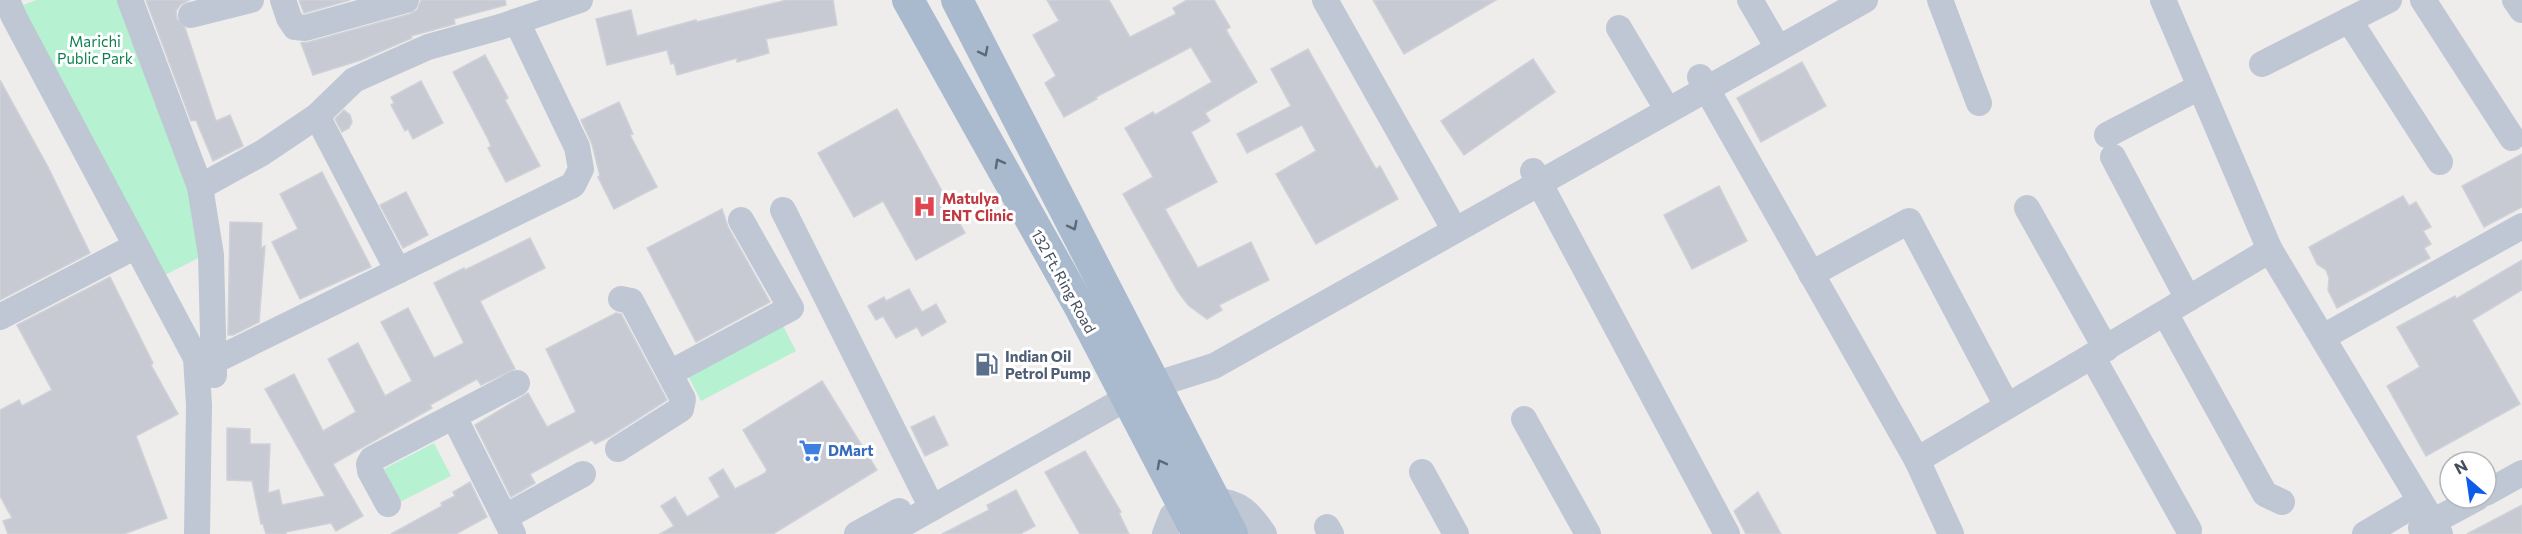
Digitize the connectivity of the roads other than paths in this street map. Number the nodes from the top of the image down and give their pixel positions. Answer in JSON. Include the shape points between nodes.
{"nodes":[{"id":1,"x":7,"y":0,"type":"edge"},
{"id":2,"x":130,"y":0,"type":"edge"},
{"id":3,"x":251,"y":0,"type":"edge"},
{"id":4,"x":283,"y":0,"type":"edge"},
{"id":5,"x":406,"y":0,"type":"edge"},
{"id":6,"x":580,"y":0,"type":"edge"},
{"id":7,"x":908,"y":0,"type":"edge"},
{"id":8,"x":957,"y":0,"type":"edge"},
{"id":9,"x":1750,"y":0,"type":"edge"},
{"id":10,"x":1834,"y":0,"type":"edge"},
{"id":11,"x":1865,"y":0,"type":"edge"},
{"id":12,"x":1940,"y":0,"type":"edge"},
{"id":13,"x":2151,"y":0,"type":"edge"},
{"id":14,"x":2163,"y":0,"type":"edge"},
{"id":15,"x":2389,"y":0,"type":"edge"},
{"id":16,"x":2423,"y":0,"type":"edge"},
{"id":17,"x":2516,"y":0,"type":"edge"},
{"id":18,"x":1332,"y":3,"type":"edge"},
{"id":19,"x":2522,"y":10,"type":"edge"},
{"id":20,"x":191,"y":15,"type":"dead end"},
{"id":21,"x":2349,"y":20,"type":"junction"},
{"id":22,"x":518,"y":22,"type":"junction"},
{"id":23,"x":1619,"y":28,"type":"dead end"},
{"id":24,"x":1771,"y":36,"type":"junction"},
{"id":25,"x":2262,"y":64,"type":"dead end"},
{"id":26,"x":1703,"y":83,"type":"junction"},
{"id":27,"x":2190,"y":92,"type":"junction"},
{"id":28,"x":1661,"y":99,"type":"junction"},
{"id":29,"x":1978,"y":103,"type":"dead end"},
{"id":30,"x":317,"y":116,"type":"junction"},
{"id":31,"x":2512,"y":138,"type":"dead end"},
{"id":32,"x":2440,"y":162,"type":"dead end"},
{"id":33,"x":1536,"y":177,"type":"junction"},
{"id":34,"x":200,"y":187,"type":"junction"},
{"id":35,"x":2027,"y":208,"type":"dead end"},
{"id":36,"x":783,"y":210,"type":"dead end"},
{"id":37,"x":1448,"y":218,"type":"junction"},
{"id":38,"x":741,"y":220,"type":"dead end"},
{"id":39,"x":2522,"y":226,"type":"edge"},
{"id":40,"x":136,"y":246,"type":"junction"},
{"id":41,"x":2265,"y":253,"type":"junction"},
{"id":42,"x":398,"y":271,"type":"junction"},
{"id":43,"x":1811,"y":274,"type":"junction"},
{"id":44,"x":824,"y":291,"type":"junction"},
{"id":45,"x":621,"y":298,"type":"dead end"},
{"id":46,"x":2188,"y":299,"type":"junction"},
{"id":47,"x":791,"y":308,"type":"junction"},
{"id":48,"x":2165,"y":313,"type":"junction"},
{"id":49,"x":0,"y":317,"type":"edge"},
{"id":50,"x":2323,"y":337,"type":"junction"},
{"id":51,"x":2099,"y":353,"type":"junction"},
{"id":52,"x":214,"y":361,"type":"junction"},
{"id":53,"x":670,"y":373,"type":"junction"},
{"id":54,"x":1151,"y":377,"type":"junction"},
{"id":55,"x":517,"y":383,"type":"dead end"},
{"id":56,"x":1123,"y":392,"type":"junction"},
{"id":57,"x":2007,"y":406,"type":"junction"},
{"id":58,"x":454,"y":417,"type":"junction"},
{"id":59,"x":1524,"y":419,"type":"dead end"},
{"id":60,"x":618,"y":449,"type":"dead end"},
{"id":61,"x":1917,"y":460,"type":"junction"},
{"id":62,"x":1422,"y":472,"type":"dead end"},
{"id":63,"x":2522,"y":473,"type":"edge"},
{"id":64,"x":583,"y":474,"type":"dead end"},
{"id":65,"x":2498,"y":486,"type":"edge"},
{"id":66,"x":1214,"y":500,"type":"junction"},
{"id":67,"x":929,"y":502,"type":"junction"},
{"id":68,"x":2282,"y":502,"type":"dead end"},
{"id":69,"x":388,"y":504,"type":"dead end"},
{"id":70,"x":1184,"y":506,"type":"junction"},
{"id":71,"x":2454,"y":510,"type":"edge"},
{"id":72,"x":509,"y":525,"type":"edge"},
{"id":73,"x":2425,"y":525,"type":"edge"},
{"id":74,"x":2189,"y":530,"type":"dead end"},
{"id":75,"x":198,"y":533,"type":"edge"},
{"id":76,"x":857,"y":534,"type":"edge"},
{"id":77,"x":886,"y":534,"type":"edge"},
{"id":78,"x":1165,"y":534,"type":"edge"},
{"id":79,"x":1198,"y":534,"type":"edge"},
{"id":80,"x":1232,"y":534,"type":"edge"},
{"id":81,"x":1264,"y":534,"type":"edge"},
{"id":82,"x":1456,"y":534,"type":"edge"},
{"id":83,"x":1588,"y":534,"type":"edge"},
{"id":84,"x":1727,"y":534,"type":"edge"},
{"id":85,"x":1950,"y":534,"type":"edge"},
{"id":86,"x":2365,"y":534,"type":"edge"}],
"edges":[{"from":1,"to":40,"type":"street"},
{"from":2,"to":34,"type":"street"},
{"from":3,"to":20,"type":"street"},
{"from":4,"to":5,"type":"street","via":[[295,27],[305,28]]},
{"from":6,"to":22,"type":"street"},
{"from":56,"to":7,"type":"main road","name":"132 Ft. Ring Road","one_way":true,"via":[[1081,309]]},
{"from":8,"to":54,"type":"main road","name":"132 Ft. Ring Road","one_way":true},
{"from":9,"to":24,"type":"street"},
{"from":10,"to":24,"type":"street"},
{"from":11,"to":26,"type":"street"},
{"from":12,"to":29,"type":"street"},
{"from":13,"to":27,"type":"street"},
{"from":14,"to":41,"type":"street"},
{"from":15,"to":21,"type":"street"},
{"from":16,"to":31,"type":"street"},
{"from":17,"to":19,"type":"street"},
{"from":18,"to":37,"type":"street"},
{"from":21,"to":25,"type":"street"},
{"from":21,"to":32,"type":"street"},
{"from":22,"to":30,"type":"street","via":[[428,47],[354,80]]},
{"from":22,"to":42,"type":"street","via":[[577,147],[581,169],[573,185]]},
{"from":23,"to":28,"type":"street"},
{"from":24,"to":26,"type":"street"},
{"from":26,"to":28,"type":"street"},
{"from":26,"to":33,"type":"street"},
{"from":26,"to":43,"type":"street"},
{"from":27,"to":41,"type":"street"},
{"from":27,"to":46,"type":"street","via":[[2110,146]]},
{"from":28,"to":33,"type":"street"},
{"from":30,"to":34,"type":"street","via":[[262,153]]},
{"from":30,"to":42,"type":"street"},
{"from":33,"to":37,"type":"street"},
{"from":33,"to":54,"type":"street","via":[[1214,366]]},
{"from":33,"to":84,"type":"street"},
{"from":34,"to":52,"type":"street","via":[[211,255]]},
{"from":35,"to":51,"type":"street"},
{"from":36,"to":44,"type":"street"},
{"from":37,"to":54,"type":"street","via":[[1209,353]]},
{"from":38,"to":47,"type":"street"},
{"from":39,"to":50,"type":"street"},
{"from":40,"to":49,"type":"street"},
{"from":40,"to":75,"type":"street","via":[[196,358]]},
{"from":41,"to":46,"type":"street"},
{"from":41,"to":50,"type":"street"},
{"from":41,"to":73,"type":"street"},
{"from":42,"to":52,"type":"street"},
{"from":43,"to":57,"type":"street","via":[[1909,221]]},
{"from":43,"to":61,"type":"street"},
{"from":44,"to":47,"type":"street"},
{"from":44,"to":67,"type":"street"},
{"from":45,"to":53,"type":"street","via":[[631,301]]},
{"from":46,"to":48,"type":"street"},
{"from":47,"to":53,"type":"street"},
{"from":48,"to":51,"type":"street"},
{"from":48,"to":68,"type":"street","via":[[2265,494]]},
{"from":50,"to":73,"type":"street"},
{"from":51,"to":57,"type":"street"},
{"from":51,"to":74,"type":"street"},
{"from":52,"to":75,"type":"street"},
{"from":53,"to":60,"type":"street","via":[[683,399],[681,409]]},
{"from":54,"to":56,"type":"street"},
{"from":54,"to":66,"type":"main road","name":"132 Ft. Ring Road"},
{"from":55,"to":58,"type":"street"},
{"from":56,"to":67,"type":"street"},
{"from":70,"to":56,"type":"main road","name":"132 Ft. Ring Road","one_way":true},
{"from":57,"to":61,"type":"street"},
{"from":58,"to":69,"type":"street","via":[[372,459],[370,471]]},
{"from":58,"to":72,"type":"street"},
{"from":59,"to":83,"type":"street"},
{"from":61,"to":85,"type":"street"},
{"from":62,"to":82,"type":"street"},
{"from":63,"to":65,"type":"street"},
{"from":64,"to":72,"type":"street"},
{"from":66,"to":80,"type":"main road","name":"132 Ft. Ring Road"},
{"from":66,"to":81,"type":"street","via":[[1233,502],[1253,518]]},
{"from":67,"to":76,"type":"street"},
{"from":67,"to":77,"type":"street"},
{"from":70,"to":78,"type":"street","via":[[1172,516]]},
{"from":70,"to":79,"type":"main road","name":"132 Ft. Ring Road"},
{"from":71,"to":73,"type":"street"},
{"from":73,"to":86,"type":"street"}]}
